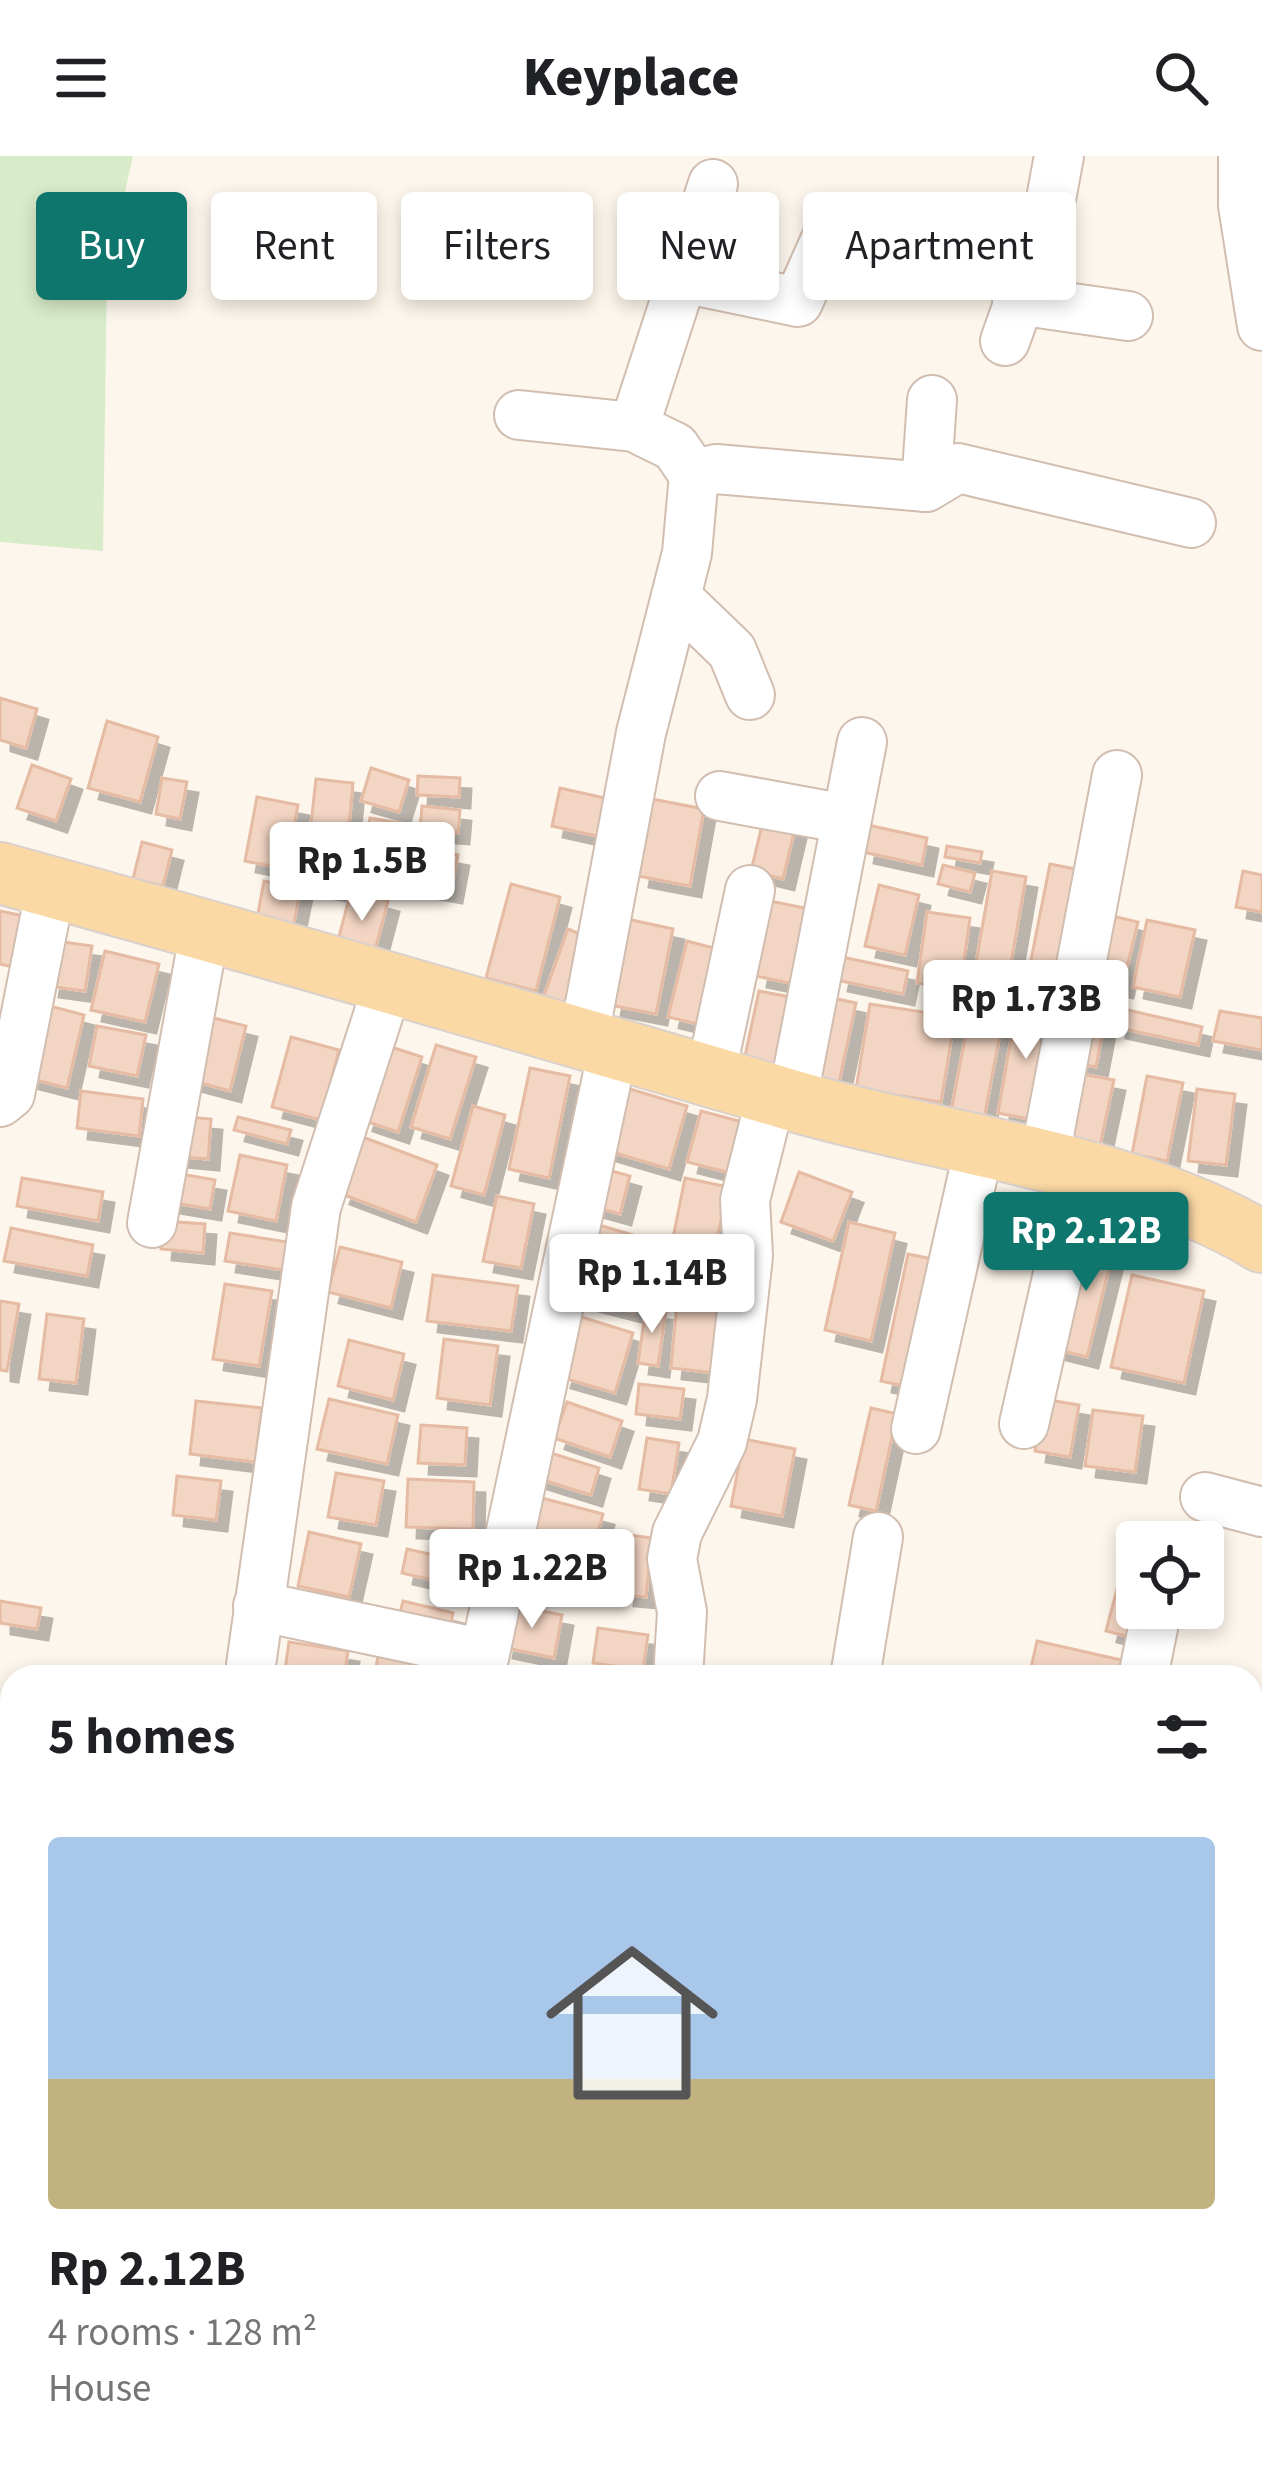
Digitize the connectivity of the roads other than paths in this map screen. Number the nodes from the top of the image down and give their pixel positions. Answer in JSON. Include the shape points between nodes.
{"nodes":[{"id":1,"x":1059,"y":156,"type":"edge"},
{"id":2,"x":1243,"y":156,"type":"edge"},
{"id":3,"x":713,"y":184,"type":"dead end"},
{"id":4,"x":710,"y":192,"type":"edge"},
{"id":5,"x":803,"y":291,"type":"edge"},
{"id":6,"x":779,"y":298,"type":"edge"},
{"id":7,"x":676,"y":300,"type":"edge"},
{"id":8,"x":1128,"y":316,"type":"dead end"},
{"id":9,"x":1262,"y":326,"type":"edge"},
{"id":10,"x":932,"y":400,"type":"dead end"},
{"id":11,"x":519,"y":416,"type":"dead end"},
{"id":12,"x":634,"y":427,"type":"junction"},
{"id":13,"x":694,"y":475,"type":"junction"},
{"id":14,"x":926,"y":487,"type":"junction"},
{"id":15,"x":1190,"y":523,"type":"dead end"},
{"id":16,"x":676,"y":597,"type":"junction"},
{"id":17,"x":749,"y":695,"type":"dead end"},
{"id":18,"x":862,"y":742,"type":"dead end"},
{"id":19,"x":1117,"y":776,"type":"dead end"},
{"id":20,"x":720,"y":796,"type":"dead end"},
{"id":21,"x":846,"y":819,"type":"junction"},
{"id":22,"x":26,"y":880,"type":"edge"},
{"id":23,"x":750,"y":890,"type":"dead end"},
{"id":24,"x":205,"y":929,"type":"junction"},
{"id":25,"x":388,"y":985,"type":"junction"},
{"id":26,"x":599,"y":1041,"type":"junction"},
{"id":27,"x":711,"y":1073,"type":"junction"},
{"id":28,"x":782,"y":1097,"type":"junction"},
{"id":29,"x":0,"y":1102,"type":"edge"},
{"id":30,"x":979,"y":1148,"type":"junction"},
{"id":31,"x":1062,"y":1167,"type":"junction"},
{"id":32,"x":152,"y":1223,"type":"dead end"},
{"id":33,"x":1262,"y":1242,"type":"edge"},
{"id":34,"x":1024,"y":1424,"type":"dead end"},
{"id":35,"x":916,"y":1429,"type":"dead end"},
{"id":36,"x":1205,"y":1497,"type":"dead end"},
{"id":37,"x":1262,"y":1512,"type":"edge"},
{"id":38,"x":878,"y":1537,"type":"dead end"},
{"id":39,"x":258,"y":1606,"type":"junction"},
{"id":40,"x":1153,"y":1629,"type":"edge"},
{"id":41,"x":251,"y":1665,"type":"dead end"},
{"id":42,"x":478,"y":1665,"type":"edge"},
{"id":43,"x":482,"y":1665,"type":"edge"},
{"id":44,"x":679,"y":1665,"type":"edge"},
{"id":45,"x":857,"y":1665,"type":"edge"},
{"id":46,"x":1145,"y":1665,"type":"edge"}],
"edges":[{"from":1,"to":8,"type":"street","via":[[1046,226],[1011,321]]},
{"from":2,"to":9,"type":"street"},
{"from":3,"to":4,"type":"street"},
{"from":5,"to":6,"type":"street","via":[[798,302]]},
{"from":7,"to":12,"type":"street"},
{"from":10,"to":14,"type":"street"},
{"from":11,"to":12,"type":"street"},
{"from":12,"to":13,"type":"street","via":[[675,447]]},
{"from":13,"to":14,"type":"street","via":[[716,469]]},
{"from":13,"to":16,"type":"street"},
{"from":14,"to":15,"type":"street","via":[[958,468]]},
{"from":16,"to":17,"type":"street","via":[[732,651]]},
{"from":16,"to":26,"type":"street","via":[[641,733]]},
{"from":18,"to":21,"type":"street"},
{"from":19,"to":31,"type":"street"},
{"from":20,"to":21,"type":"street"},
{"from":21,"to":28,"type":"street"},
{"from":22,"to":24,"type":"main road"},
{"from":22,"to":29,"type":"street","via":[[10,1094]]},
{"from":23,"to":27,"type":"street"},
{"from":24,"to":25,"type":"main road"},
{"from":24,"to":32,"type":"street"},
{"from":25,"to":26,"type":"main road"},
{"from":25,"to":39,"type":"street","via":[[316,1207]]},
{"from":26,"to":27,"type":"main road"},
{"from":26,"to":43,"type":"street"},
{"from":27,"to":28,"type":"main road"},
{"from":28,"to":30,"type":"main road"},
{"from":28,"to":44,"type":"street","via":[[745,1201],[748,1256],[733,1400],[674,1546]]},
{"from":30,"to":31,"type":"main road"},
{"from":30,"to":35,"type":"street"},
{"from":31,"to":33,"type":"main road","via":[[1184,1205]]},
{"from":31,"to":34,"type":"street"},
{"from":36,"to":37,"type":"street"},
{"from":38,"to":45,"type":"street"},
{"from":39,"to":41,"type":"street"},
{"from":39,"to":42,"type":"street"},
{"from":40,"to":46,"type":"street"}]}
